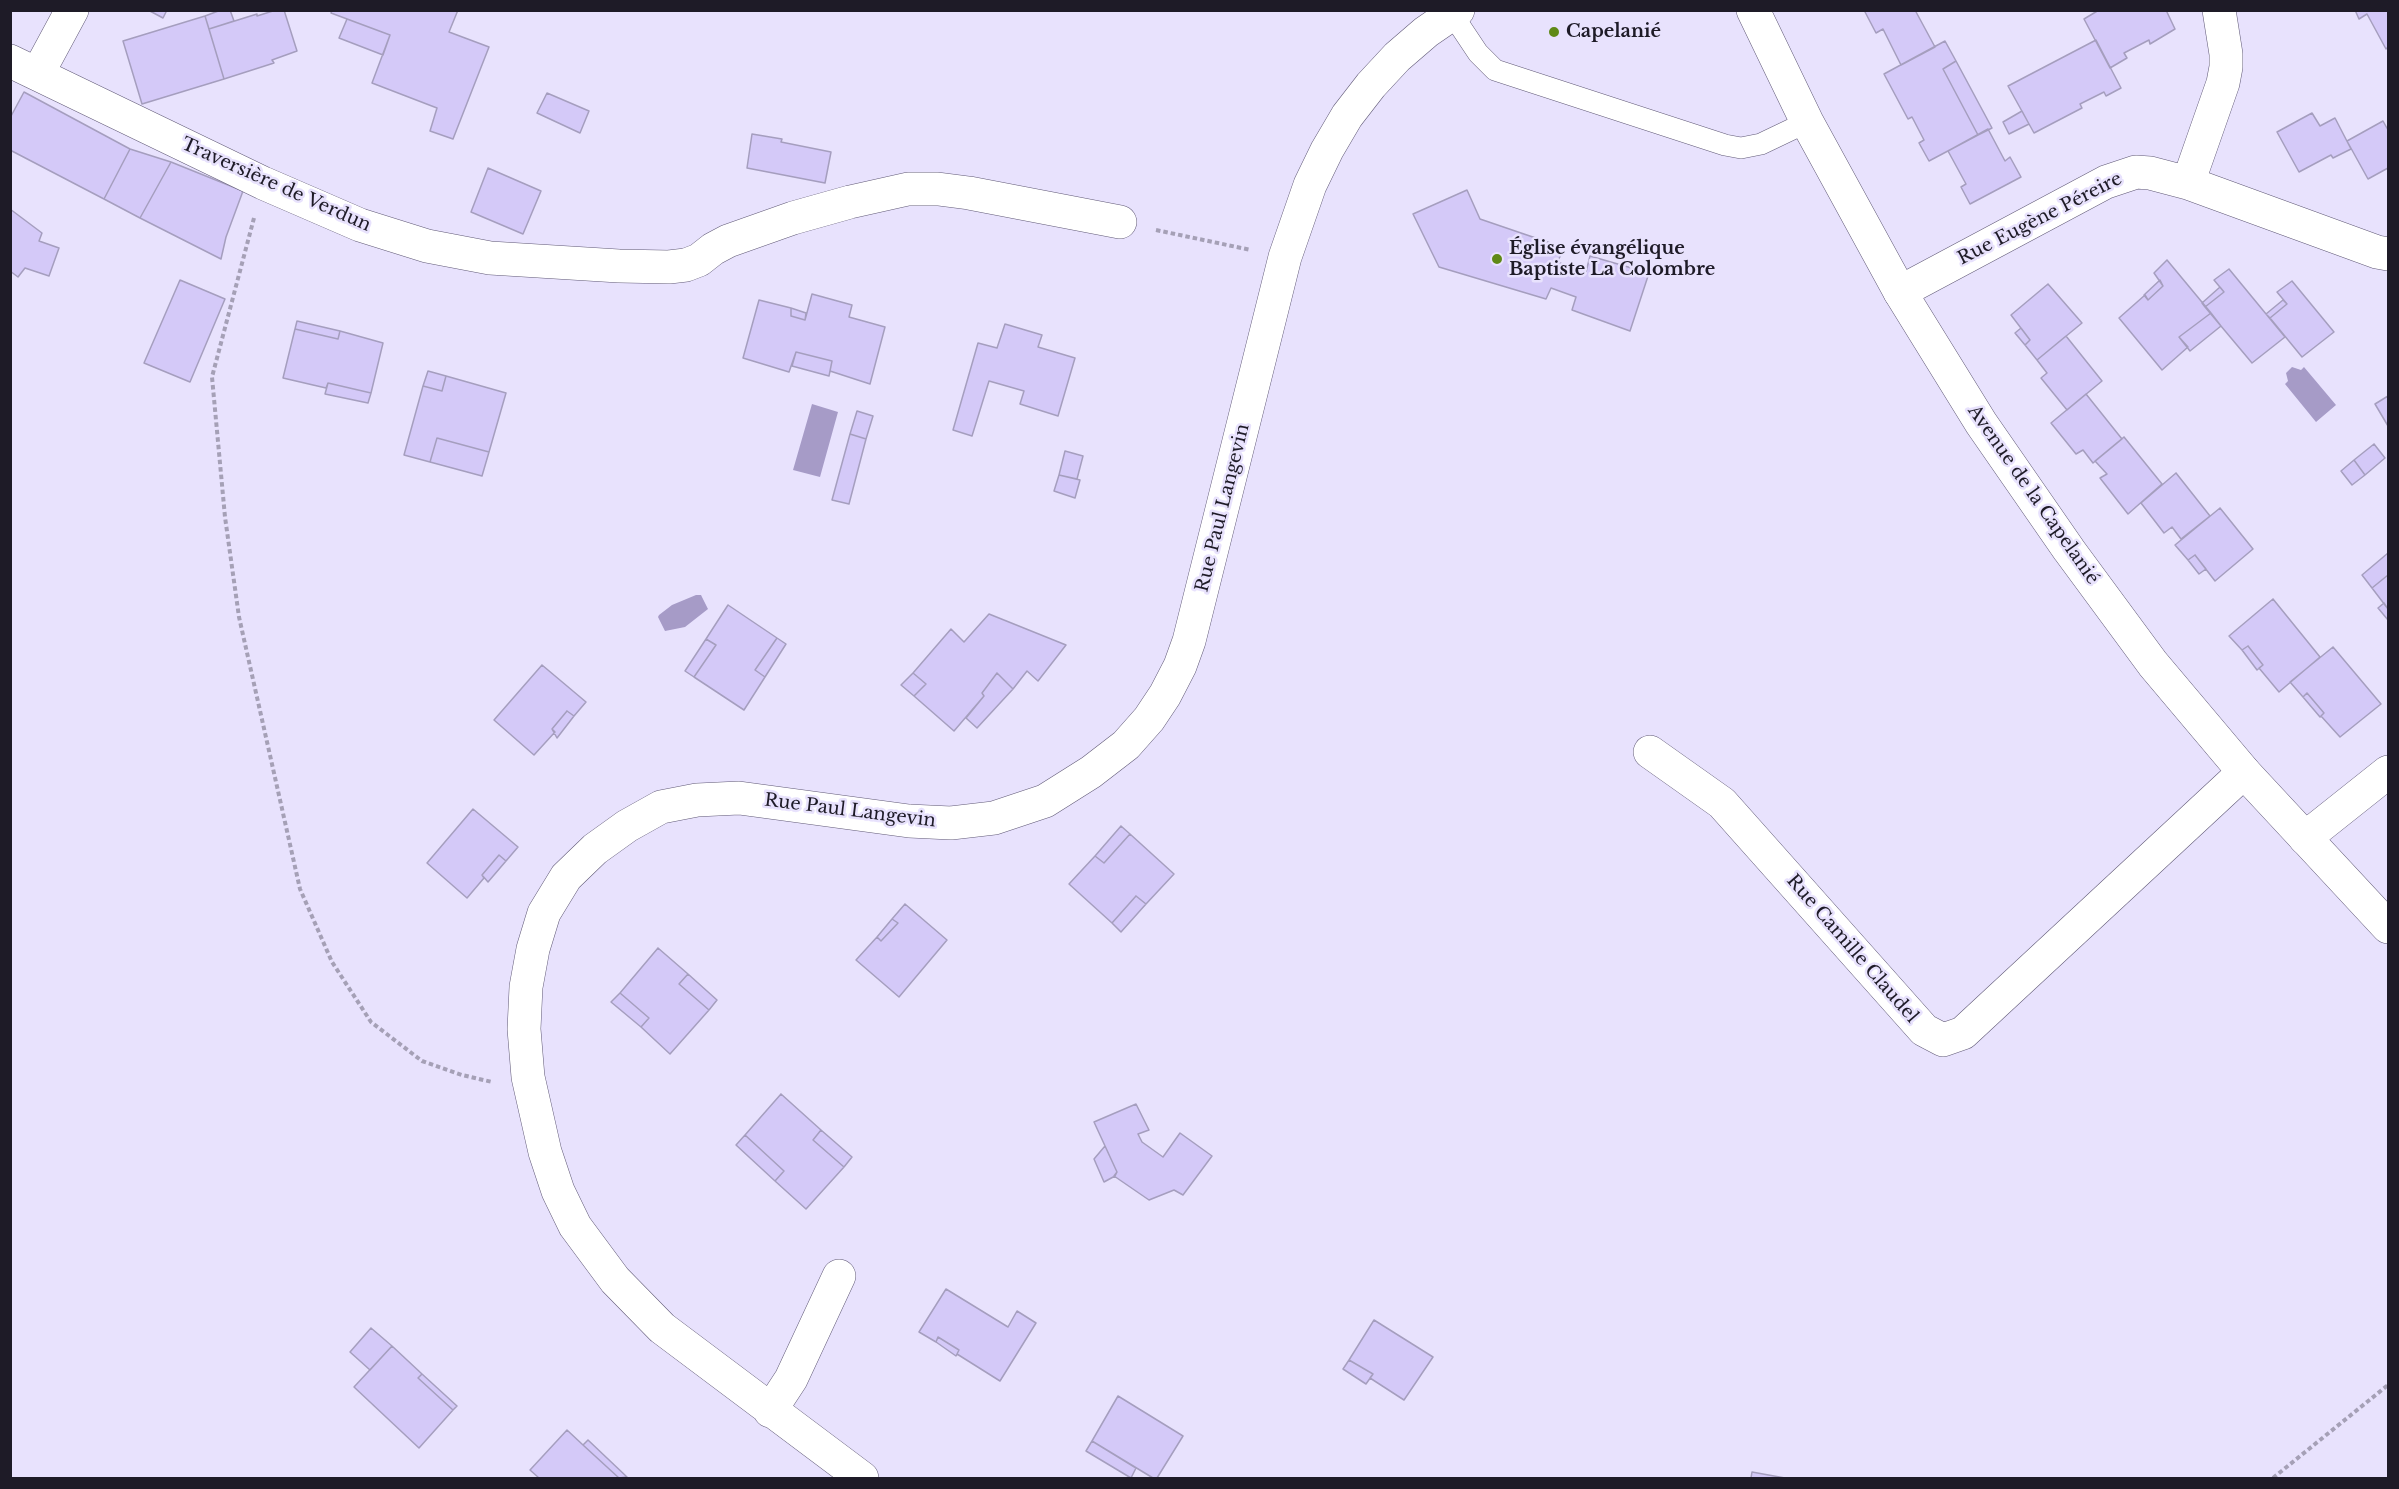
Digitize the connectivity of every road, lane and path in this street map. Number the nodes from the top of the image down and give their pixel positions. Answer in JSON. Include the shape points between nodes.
{"nodes":[{"id":1,"x":72,"y":10,"type":"edge"},
{"id":2,"x":1753,"y":10,"type":"edge"},
{"id":3,"x":2219,"y":10,"type":"edge"},
{"id":4,"x":1455,"y":12,"type":"edge"},
{"id":5,"x":24,"y":67,"type":"edge"},
{"id":6,"x":1807,"y":122,"type":"junction"},
{"id":7,"x":263,"y":183,"type":"junction"},
{"id":8,"x":2188,"y":183,"type":"junction"},
{"id":9,"x":1120,"y":222,"type":"joint"},
{"id":10,"x":2388,"y":254,"type":"edge"},
{"id":11,"x":1285,"y":257,"type":"junction"},
{"id":12,"x":1900,"y":291,"type":"junction"},
{"id":13,"x":1650,"y":752,"type":"dead end"},
{"id":14,"x":2244,"y":772,"type":"junction"},
{"id":15,"x":2388,"y":772,"type":"edge"},
{"id":16,"x":2305,"y":838,"type":"junction"},
{"id":17,"x":2388,"y":927,"type":"edge"},
{"id":18,"x":528,"y":1077,"type":"junction"},
{"id":19,"x":839,"y":1276,"type":"dead end"},
{"id":20,"x":2388,"y":1385,"type":"edge"},
{"id":21,"x":770,"y":1411,"type":"junction"},
{"id":22,"x":862,"y":1479,"type":"edge"},
{"id":23,"x":2273,"y":1479,"type":"edge"}],
"edges":[{"from":1,"to":5,"type":"street"},
{"from":2,"to":6,"type":"street","name":"Avenue de la Capelanié"},
{"from":3,"to":8,"type":"street","via":[[2226,67]]},
{"from":4,"to":6,"type":"lane","via":[[1479,53],[1495,70],[1725,145],[1761,144]]},
{"from":4,"to":11,"type":"street","name":"Rue Paul Langevin","via":[[1397,57],[1347,116],[1310,185]]},
{"from":5,"to":7,"type":"street","name":"Traversière de Verdun"},
{"from":6,"to":12,"type":"street","name":"Avenue de la Capelanié"},
{"from":7,"to":9,"type":"street","name":"Traversière de Verdun","via":[[360,225],[427,246],[490,258],[619,266],[686,265],[713,249],[793,218],[908,189],[969,193]]},
{"from":7,"to":18,"type":"path","via":[[212,377],[239,617],[300,889],[332,962],[371,1022],[422,1061],[462,1076],[494,1082]]},
{"from":8,"to":10,"type":"street","name":"Rue Eugène Péreire"},
{"from":8,"to":12,"type":"street","name":"Rue Eugène Péreire","via":[[2136,172],[2106,182]]},
{"from":9,"to":11,"type":"path"},
{"from":11,"to":18,"type":"street","name":"Rue Paul Langevin","via":[[1189,641],[1166,695],[1126,745],[1045,801],[994,818],[951,823],[909,821],[739,798],[661,807],[595,849],[566,877],[544,913],[526,987]]},
{"from":12,"to":14,"type":"street","name":"Avenue de la Capelanié","via":[[1981,423],[2068,550],[2153,664]]},
{"from":13,"to":14,"type":"street","name":"Rue Camille Claudel","via":[[1722,803],[1924,1030],[1943,1040],[1963,1033]]},
{"from":14,"to":16,"type":"street","name":"Avenue de la Capelanié"},
{"from":15,"to":16,"type":"street"},
{"from":16,"to":17,"type":"street","name":"Avenue de la Capelanié"},
{"from":18,"to":21,"type":"street","name":"Rue Paul Langevin","via":[[545,1152],[575,1226],[615,1280],[662,1328]]},
{"from":19,"to":21,"type":"street","via":[[791,1379]]},
{"from":20,"to":23,"type":"path"},
{"from":21,"to":22,"type":"street","name":"Rue Paul Langevin"}]}
